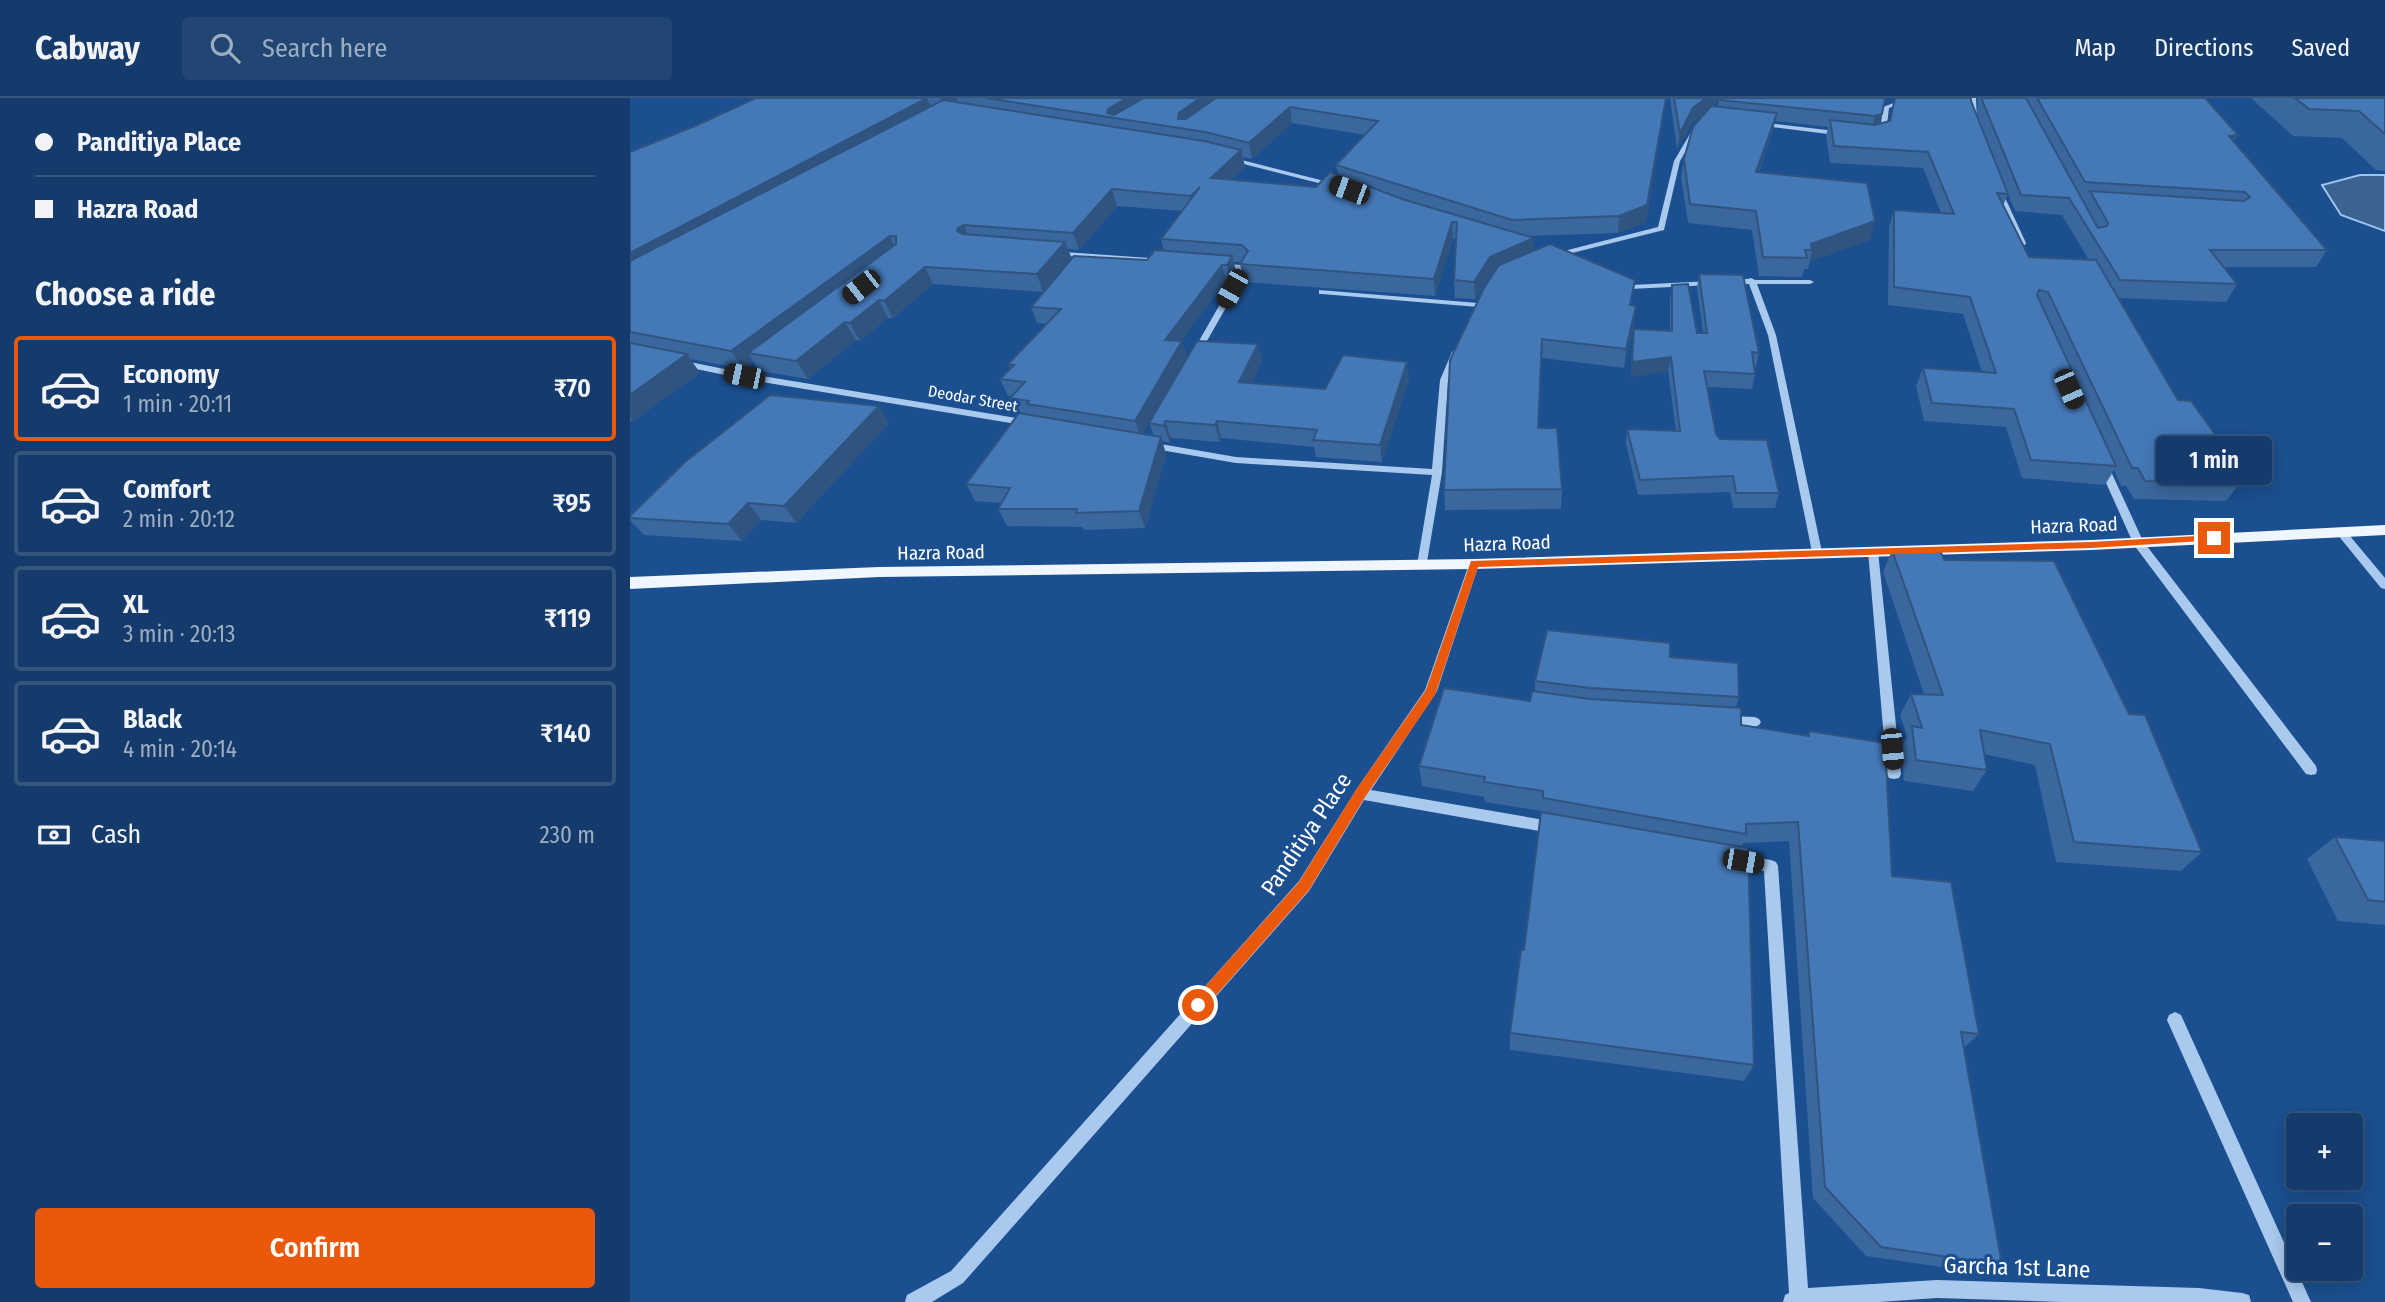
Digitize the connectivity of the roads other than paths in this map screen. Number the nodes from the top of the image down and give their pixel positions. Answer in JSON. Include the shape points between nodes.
{"nodes":[{"id":1,"x":1973,"y":98,"type":"edge"},
{"id":2,"x":1877,"y":100,"type":"edge"},
{"id":3,"x":1902,"y":100,"type":"edge"},
{"id":4,"x":1705,"y":118,"type":"edge"},
{"id":5,"x":1746,"y":123,"type":"edge"},
{"id":6,"x":1976,"y":129,"type":"edge"},
{"id":7,"x":1847,"y":134,"type":"edge"},
{"id":8,"x":1871,"y":136,"type":"edge"},
{"id":9,"x":1221,"y":157,"type":"edge"},
{"id":10,"x":1994,"y":179,"type":"edge"},
{"id":11,"x":1352,"y":191,"type":"edge"},
{"id":12,"x":2022,"y":243,"type":"edge"},
{"id":13,"x":1040,"y":252,"type":"edge"},
{"id":14,"x":1543,"y":255,"type":"edge"},
{"id":15,"x":1556,"y":255,"type":"junction"},
{"id":16,"x":1568,"y":261,"type":"edge"},
{"id":17,"x":1176,"y":262,"type":"edge"},
{"id":18,"x":1217,"y":265,"type":"edge"},
{"id":19,"x":1605,"y":277,"type":"edge"},
{"id":20,"x":1751,"y":281,"type":"junction"},
{"id":21,"x":1810,"y":282,"type":"dead end"},
{"id":22,"x":1322,"y":292,"type":"edge"},
{"id":23,"x":1479,"y":302,"type":"joint"},
{"id":24,"x":1472,"y":317,"type":"edge"},
{"id":25,"x":1461,"y":342,"type":"edge"},
{"id":26,"x":668,"y":360,"type":"edge"},
{"id":27,"x":1192,"y":362,"type":"edge"},
{"id":28,"x":754,"y":369,"type":"edge"},
{"id":29,"x":744,"y":376,"type":"junction"},
{"id":30,"x":1038,"y":425,"type":"edge"},
{"id":31,"x":1152,"y":432,"type":"edge"},
{"id":32,"x":1132,"y":442,"type":"edge"},
{"id":33,"x":1145,"y":444,"type":"junction"},
{"id":34,"x":2098,"y":453,"type":"edge"},
{"id":35,"x":1437,"y":472,"type":"junction"},
{"id":36,"x":2385,"y":530,"type":"edge"},
{"id":37,"x":2341,"y":532,"type":"junction"},
{"id":38,"x":2138,"y":542,"type":"junction"},
{"id":39,"x":1873,"y":551,"type":"junction"},
{"id":40,"x":1817,"y":552,"type":"junction"},
{"id":41,"x":1474,"y":564,"type":"junction"},
{"id":42,"x":1422,"y":565,"type":"junction"},
{"id":43,"x":630,"y":583,"type":"edge"},
{"id":44,"x":2385,"y":585,"type":"edge"},
{"id":45,"x":1713,"y":720,"type":"edge"},
{"id":46,"x":1755,"y":722,"type":"dead end"},
{"id":47,"x":2311,"y":770,"type":"dead end"},
{"id":48,"x":1894,"y":774,"type":"dead end"},
{"id":49,"x":1361,"y":794,"type":"junction"},
{"id":50,"x":1566,"y":830,"type":"edge"},
{"id":51,"x":1716,"y":856,"type":"edge"},
{"id":52,"x":2175,"y":1020,"type":"dead end"},
{"id":53,"x":1795,"y":1300,"type":"edge"},
{"id":54,"x":2200,"y":1300,"type":"edge"},
{"id":55,"x":914,"y":1302,"type":"edge"},
{"id":56,"x":2242,"y":1302,"type":"edge"},
{"id":57,"x":2302,"y":1302,"type":"edge"}],
"edges":[{"from":1,"to":6,"type":"street","via":[[1971,116]]},
{"from":2,"to":3,"type":"street"},
{"from":3,"to":8,"type":"street","via":[[1886,107],[1883,133]]},
{"from":4,"to":15,"type":"street","via":[[1695,127],[1677,162],[1661,228]]},
{"from":5,"to":7,"type":"street"},
{"from":9,"to":11,"type":"street"},
{"from":10,"to":12,"type":"street"},
{"from":13,"to":17,"type":"street"},
{"from":14,"to":15,"type":"street"},
{"from":15,"to":16,"type":"street"},
{"from":18,"to":27,"type":"street","via":[[1245,267]]},
{"from":19,"to":20,"type":"street","via":[[1630,287]]},
{"from":20,"to":21,"type":"street"},
{"from":20,"to":40,"type":"street","via":[[1772,335]]},
{"from":22,"to":23,"type":"street"},
{"from":23,"to":24,"type":"street"},
{"from":25,"to":35,"type":"street","via":[[1444,380]]},
{"from":26,"to":29,"type":"street","name":"Deodar Street"},
{"from":28,"to":29,"type":"street"},
{"from":29,"to":30,"type":"street","name":"Deodar Street"},
{"from":31,"to":33,"type":"street"},
{"from":32,"to":33,"type":"street"},
{"from":33,"to":35,"type":"street","via":[[1236,460]]},
{"from":34,"to":38,"type":"street"},
{"from":35,"to":42,"type":"street"},
{"from":36,"to":37,"type":"main road","name":"Hazra Road"},
{"from":37,"to":38,"type":"main road","name":"Hazra Road"},
{"from":37,"to":44,"type":"street"},
{"from":38,"to":39,"type":"main road","name":"Hazra Road"},
{"from":38,"to":47,"type":"street"},
{"from":39,"to":40,"type":"main road","name":"Hazra Road"},
{"from":39,"to":48,"type":"street"},
{"from":40,"to":41,"type":"main road","name":"Hazra Road"},
{"from":41,"to":42,"type":"main road","name":"Hazra Road"},
{"from":41,"to":49,"type":"street","name":"Panditiya Place","via":[[1438,692]]},
{"from":42,"to":43,"type":"main road","name":"Hazra Road","via":[[879,572]]},
{"from":45,"to":46,"type":"street"},
{"from":49,"to":50,"type":"street"},
{"from":49,"to":55,"type":"street","name":"Panditiya Place","via":[[1304,886],[957,1277]]},
{"from":51,"to":53,"type":"street","via":[[1771,866]]},
{"from":52,"to":57,"type":"street"},
{"from":53,"to":54,"type":"street","name":"Garcha 1st Lane","via":[[1937,1289]]},
{"from":54,"to":56,"type":"street","name":"Garcha 1st Lane"}]}
